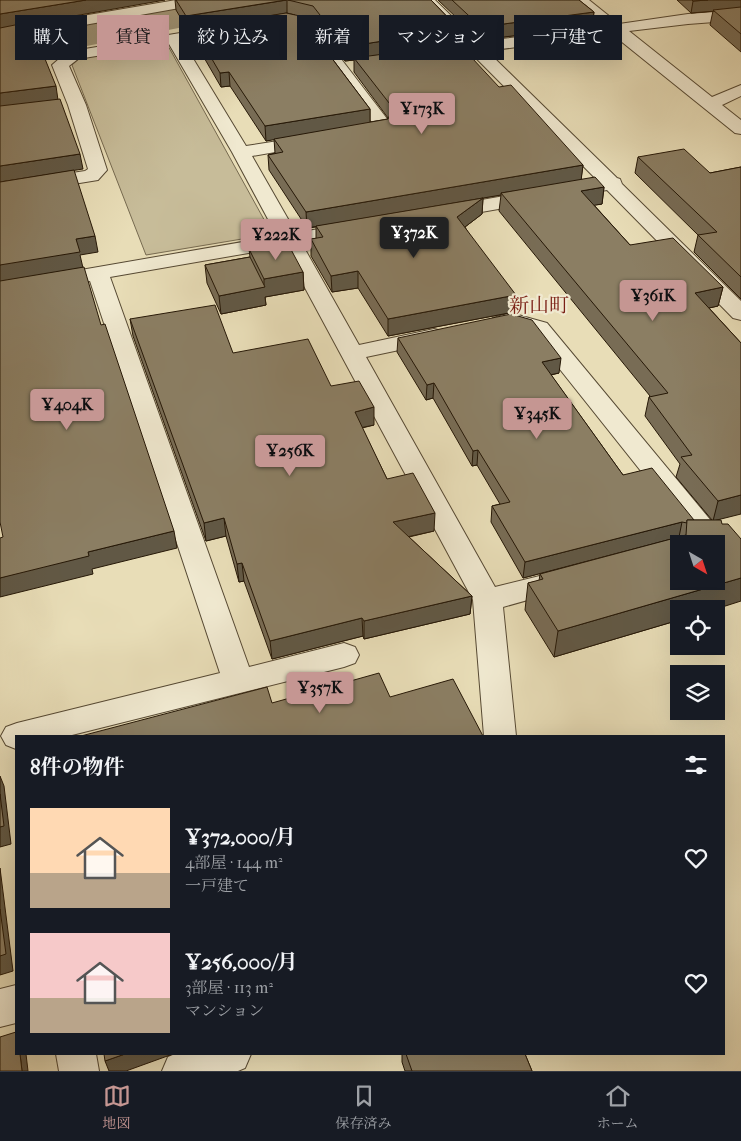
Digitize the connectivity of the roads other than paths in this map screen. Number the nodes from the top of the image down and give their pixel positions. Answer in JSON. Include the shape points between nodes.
{"nodes":[{"id":1,"x":202,"y":0,"type":"edge"},
{"id":2,"x":427,"y":0,"type":"edge"},
{"id":3,"x":580,"y":0,"type":"edge"},
{"id":4,"x":140,"y":5,"type":"edge"},
{"id":5,"x":443,"y":15,"type":"edge"},
{"id":6,"x":598,"y":15,"type":"edge"},
{"id":7,"x":741,"y":15,"type":"edge"},
{"id":8,"x":0,"y":21,"type":"edge"},
{"id":9,"x":622,"y":28,"type":"edge"},
{"id":10,"x":5,"y":34,"type":"edge"},
{"id":11,"x":622,"y":35,"type":"edge"},
{"id":12,"x":173,"y":38,"type":"junction"},
{"id":13,"x":489,"y":60,"type":"edge"},
{"id":14,"x":360,"y":65,"type":"edge"},
{"id":15,"x":341,"y":68,"type":"junction"},
{"id":16,"x":741,"y":90,"type":"edge"},
{"id":17,"x":710,"y":104,"type":"junction"},
{"id":18,"x":77,"y":105,"type":"junction"},
{"id":19,"x":58,"y":108,"type":"edge"},
{"id":20,"x":741,"y":129,"type":"edge"},
{"id":21,"x":241,"y":152,"type":"junction"},
{"id":22,"x":613,"y":183,"type":"junction"},
{"id":23,"x":0,"y":190,"type":"edge"},
{"id":24,"x":426,"y":216,"type":"edge"},
{"id":25,"x":376,"y":224,"type":"edge"},
{"id":26,"x":288,"y":240,"type":"junction"},
{"id":27,"x":98,"y":273,"type":"junction"},
{"id":28,"x":0,"y":290,"type":"edge"},
{"id":29,"x":741,"y":313,"type":"edge"},
{"id":30,"x":483,"y":326,"type":"edge"},
{"id":31,"x":455,"y":332,"type":"edge"},
{"id":32,"x":351,"y":353,"type":"junction"},
{"id":33,"x":711,"y":535,"type":"edge"},
{"id":34,"x":593,"y":572,"type":"edge"},
{"id":35,"x":488,"y":600,"type":"junction"},
{"id":36,"x":344,"y":655,"type":"dead end"},
{"id":37,"x":238,"y":680,"type":"junction"},
{"id":38,"x":26,"y":735,"type":"edge"},
{"id":39,"x":500,"y":735,"type":"edge"},
{"id":40,"x":15,"y":1004,"type":"edge"},
{"id":41,"x":0,"y":1008,"type":"edge"},
{"id":42,"x":76,"y":1055,"type":"edge"},
{"id":43,"x":228,"y":1055,"type":"edge"},
{"id":44,"x":79,"y":1071,"type":"edge"},
{"id":45,"x":182,"y":1071,"type":"edge"}],
"edges":[{"from":1,"to":4,"type":"street"},
{"from":2,"to":5,"type":"street"},
{"from":3,"to":6,"type":"street"},
{"from":4,"to":10,"type":"street"},
{"from":7,"to":9,"type":"street"},
{"from":8,"to":10,"type":"street"},
{"from":11,"to":17,"type":"street"},
{"from":12,"to":15,"type":"street","via":[[287,20],[306,24]]},
{"from":12,"to":18,"type":"street","via":[[73,55],[60,65]]},
{"from":12,"to":21,"type":"street"},
{"from":13,"to":22,"type":"street"},
{"from":14,"to":15,"type":"street"},
{"from":15,"to":21,"type":"street","via":[[382,124],[380,130]]},
{"from":16,"to":17,"type":"street"},
{"from":17,"to":20,"type":"street"},
{"from":18,"to":19,"type":"street"},
{"from":18,"to":23,"type":"street","via":[[98,170],[91,176]]},
{"from":21,"to":26,"type":"street"},
{"from":22,"to":24,"type":"street"},
{"from":22,"to":29,"type":"street"},
{"from":25,"to":26,"type":"street"},
{"from":26,"to":27,"type":"street"},
{"from":26,"to":32,"type":"street"},
{"from":27,"to":28,"type":"street"},
{"from":27,"to":37,"type":"street"},
{"from":30,"to":33,"type":"street","via":[[511,320],[539,328]]},
{"from":31,"to":32,"type":"street"},
{"from":32,"to":35,"type":"street"},
{"from":34,"to":35,"type":"street"},
{"from":35,"to":39,"type":"street"},
{"from":36,"to":37,"type":"street"},
{"from":37,"to":38,"type":"street"},
{"from":40,"to":41,"type":"street"},
{"from":42,"to":44,"type":"street"},
{"from":43,"to":45,"type":"street"}]}
